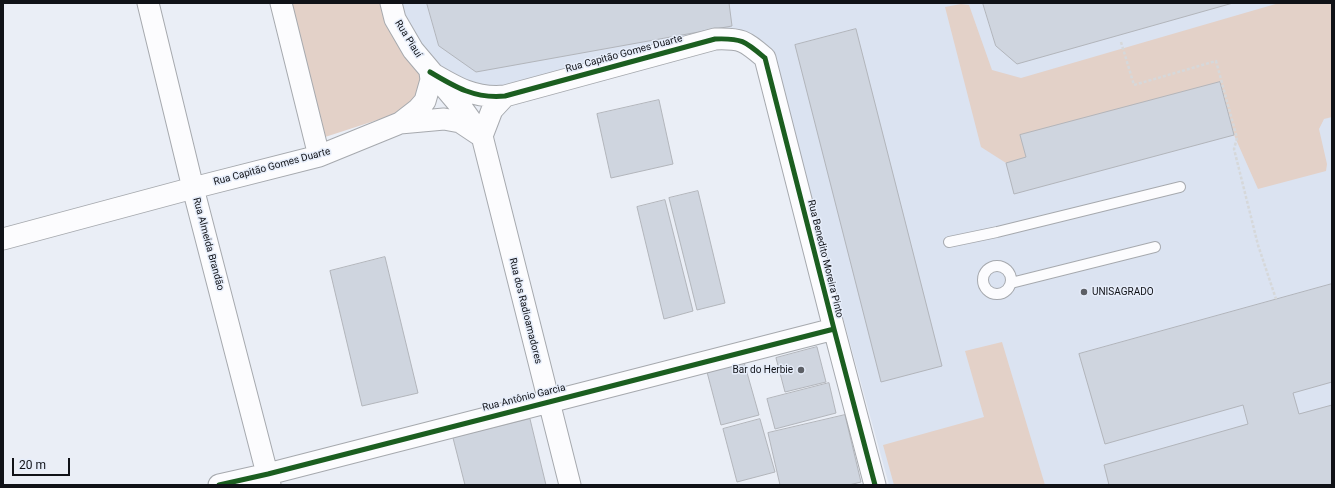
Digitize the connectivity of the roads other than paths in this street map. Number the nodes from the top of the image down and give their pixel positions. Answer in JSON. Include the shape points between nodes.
{"nodes":[{"id":1,"x":148,"y":3,"type":"edge"},
{"id":2,"x":281,"y":3,"type":"edge"},
{"id":3,"x":391,"y":3,"type":"edge"},
{"id":4,"x":748,"y":44,"type":"joint"},
{"id":5,"x":430,"y":72,"type":"junction"},
{"id":6,"x":506,"y":96,"type":"junction"},
{"id":7,"x":400,"y":123,"type":"junction"},
{"id":8,"x":482,"y":136,"type":"junction"},
{"id":9,"x":319,"y":156,"type":"junction"},
{"id":10,"x":1180,"y":187,"type":"dead end"},
{"id":11,"x":193,"y":188,"type":"junction"},
{"id":12,"x":3,"y":239,"type":"edge"},
{"id":13,"x":949,"y":242,"type":"dead end"},
{"id":14,"x":1155,"y":247,"type":"dead end"},
{"id":15,"x":1011,"y":283,"type":"dead end"},
{"id":16,"x":834,"y":329,"type":"junction"},
{"id":17,"x":548,"y":402,"type":"junction"},
{"id":18,"x":269,"y":479,"type":"edge"},
{"id":19,"x":219,"y":485,"type":"edge"},
{"id":20,"x":570,"y":485,"type":"edge"},
{"id":21,"x":875,"y":485,"type":"edge"}],
"edges":[{"from":1,"to":11,"type":"street","name":"Rua Almeida Brandão"},
{"from":2,"to":9,"type":"street"},
{"from":3,"to":5,"type":"street","name":"Rua Piauí","via":[[395,19],[413,50]]},
{"from":4,"to":6,"type":"street","name":"Rua Capitão Gomes Duarte","via":[[734,38],[715,39]]},
{"from":4,"to":16,"type":"street","name":"Rua Benedito Moreira Pinto","via":[[765,58]]},
{"from":5,"to":6,"type":"street","via":[[453,86],[476,95]]},
{"from":5,"to":7,"type":"street","via":[[431,80],[425,101]]},
{"from":5,"to":8,"type":"street","name":"Rua Piauí","via":[[462,108]]},
{"from":6,"to":8,"type":"street","via":[[492,110]]},
{"from":7,"to":8,"type":"street","via":[[444,119],[460,122]]},
{"from":7,"to":9,"type":"street","name":"Rua Capitão Gomes Duarte"},
{"from":8,"to":17,"type":"street","name":"Rua dos Radioamadores"},
{"from":9,"to":11,"type":"street","name":"Rua Capitão Gomes Duarte"},
{"from":10,"to":13,"type":"lane"},
{"from":11,"to":12,"type":"street","name":"Rua Capitão Gomes Duarte"},
{"from":11,"to":18,"type":"street","name":"Rua Almeida Brandão"},
{"from":14,"to":15,"type":"lane"},
{"from":16,"to":17,"type":"street","name":"Rua Antônio Garcia"},
{"from":16,"to":21,"type":"street","name":"Rua Benedito Moreira Pinto"},
{"from":17,"to":18,"type":"street","name":"Rua Antônio Garcia"},
{"from":17,"to":20,"type":"street","name":"Rua dos Radioamadores"},
{"from":18,"to":19,"type":"street","name":"Rua Antônio Garcia"}]}
